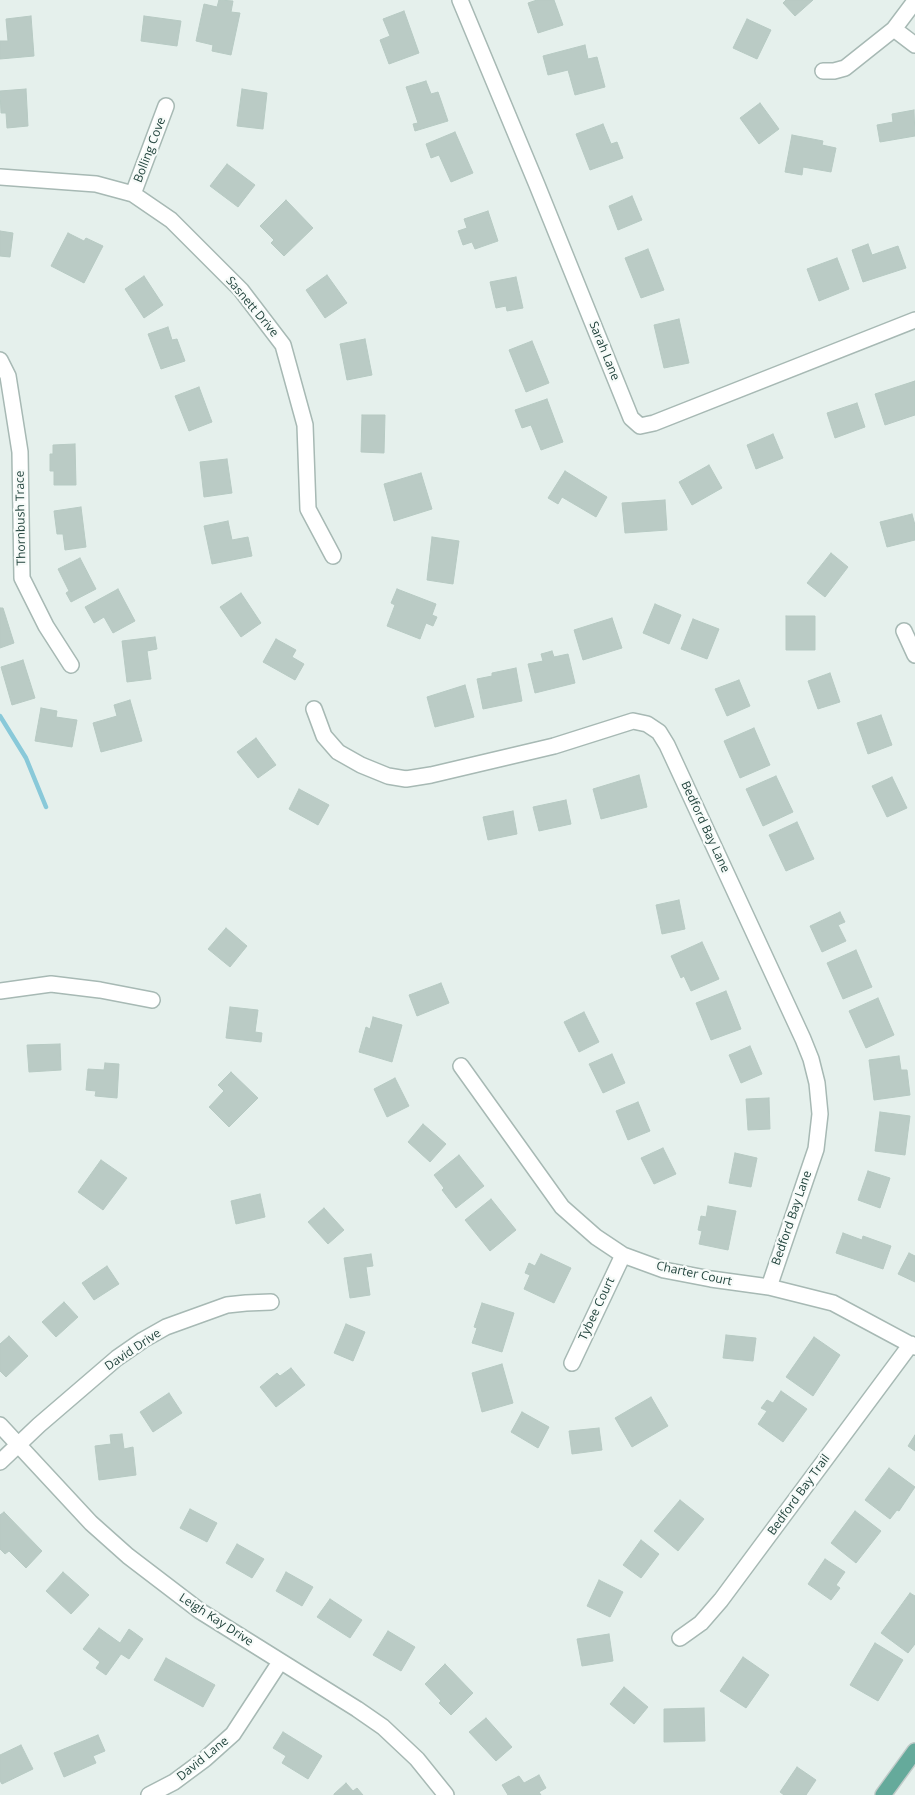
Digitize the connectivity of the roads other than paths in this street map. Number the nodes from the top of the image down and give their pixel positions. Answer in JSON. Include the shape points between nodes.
{"nodes":[{"id":1,"x":460,"y":0,"type":"edge"},
{"id":2,"x":915,"y":1,"type":"edge"},
{"id":3,"x":894,"y":29,"type":"junction"},
{"id":4,"x":915,"y":45,"type":"edge"},
{"id":5,"x":822,"y":71,"type":"dead end"},
{"id":6,"x":166,"y":106,"type":"dead end"},
{"id":7,"x":0,"y":177,"type":"edge"},
{"id":8,"x":133,"y":194,"type":"junction"},
{"id":9,"x":915,"y":320,"type":"edge"},
{"id":10,"x":0,"y":360,"type":"edge"},
{"id":11,"x":333,"y":556,"type":"dead end"},
{"id":12,"x":904,"y":631,"type":"dead end"},
{"id":13,"x":915,"y":655,"type":"edge"},
{"id":14,"x":71,"y":666,"type":"dead end"},
{"id":15,"x":314,"y":709,"type":"dead end"},
{"id":16,"x":0,"y":991,"type":"edge"},
{"id":17,"x":152,"y":1000,"type":"dead end"},
{"id":18,"x":461,"y":1066,"type":"dead end"},
{"id":19,"x":623,"y":1254,"type":"junction"},
{"id":20,"x":769,"y":1287,"type":"junction"},
{"id":21,"x":271,"y":1302,"type":"dead end"},
{"id":22,"x":913,"y":1345,"type":"edge"},
{"id":23,"x":572,"y":1363,"type":"dead end"},
{"id":24,"x":0,"y":1425,"type":"edge"},
{"id":25,"x":19,"y":1445,"type":"junction"},
{"id":26,"x":0,"y":1462,"type":"edge"},
{"id":27,"x":680,"y":1638,"type":"dead end"},
{"id":28,"x":280,"y":1662,"type":"junction"},
{"id":29,"x":915,"y":1751,"type":"edge"},
{"id":30,"x":149,"y":1795,"type":"edge"},
{"id":31,"x":446,"y":1795,"type":"edge"},
{"id":32,"x":883,"y":1795,"type":"edge"}],
"edges":[{"from":1,"to":9,"type":"street","name":"Sarah Lane","via":[[631,418],[640,426]]},
{"from":2,"to":3,"type":"street"},
{"from":3,"to":4,"type":"street"},
{"from":3,"to":5,"type":"street","via":[[845,68]]},
{"from":6,"to":8,"type":"street","name":"Bolling Cove"},
{"from":7,"to":8,"type":"street","name":"Sasnett Drive","via":[[96,184]]},
{"from":8,"to":11,"type":"street","name":"Sasnett Drive","via":[[171,220],[241,290],[283,345],[305,425],[308,509]]},
{"from":10,"to":14,"type":"street","name":"Thornbush Trace","via":[[8,376],[20,452],[22,578]]},
{"from":12,"to":13,"type":"street"},
{"from":15,"to":20,"type":"street","name":"Bedford Bay Lane","via":[[324,736],[338,752],[388,776],[406,778],[554,746],[633,721],[647,724],[659,732],[668,745],[799,1030],[818,1083],[820,1114],[816,1149]]},
{"from":16,"to":17,"type":"street","via":[[51,984]]},
{"from":18,"to":19,"type":"street","name":"Charter Court","via":[[562,1207],[596,1237]]},
{"from":19,"to":20,"type":"street","name":"Charter Court","via":[[664,1270]]},
{"from":19,"to":23,"type":"street","name":"Tybee Court"},
{"from":20,"to":22,"type":"street","name":"Charter Court","via":[[833,1303]]},
{"from":21,"to":25,"type":"street","name":"David Drive","via":[[227,1305],[166,1327],[143,1340],[110,1364]]},
{"from":22,"to":27,"type":"street","name":"Bedford Bay Trail","via":[[721,1600],[701,1623]]},
{"from":24,"to":25,"type":"street","name":"Leigh Kay Drive"},
{"from":25,"to":26,"type":"street","name":"David Drive"},
{"from":25,"to":28,"type":"street","name":"Leigh Kay Drive","via":[[91,1523],[128,1556],[200,1611]]},
{"from":28,"to":30,"type":"street","name":"David Lane","via":[[233,1734],[174,1782]]},
{"from":28,"to":31,"type":"street","name":"Leigh Kay Drive","via":[[383,1727],[418,1759]]},
{"from":29,"to":32,"type":"main road"}]}
